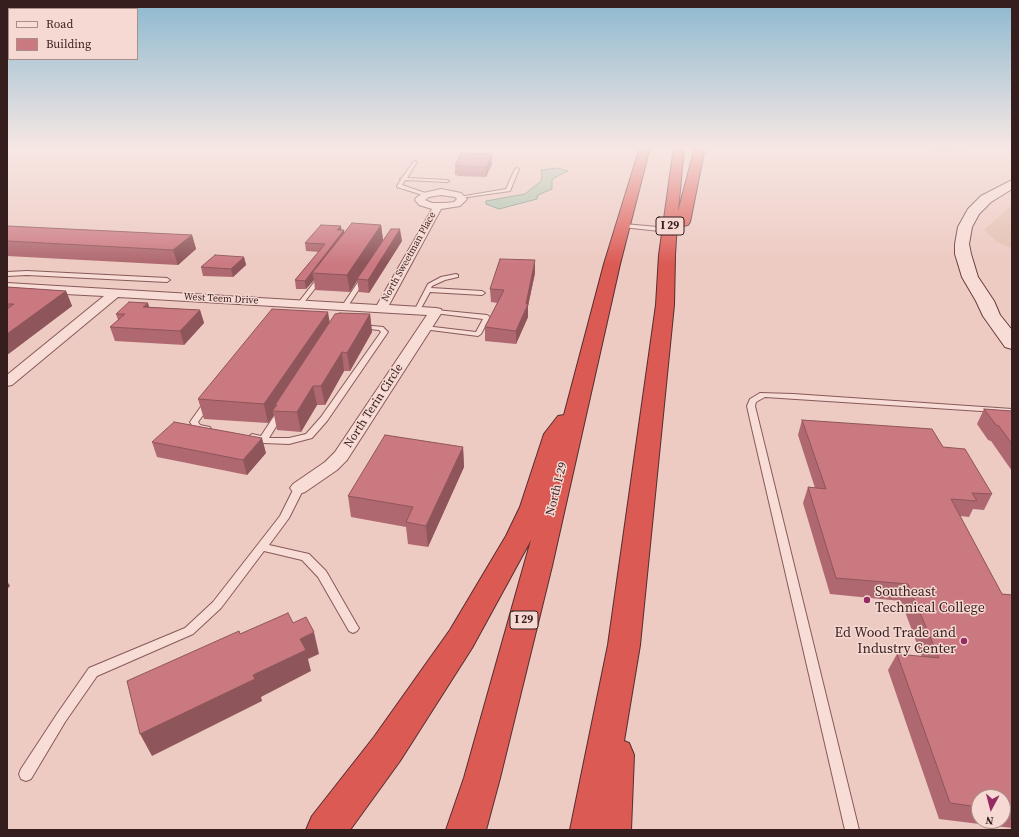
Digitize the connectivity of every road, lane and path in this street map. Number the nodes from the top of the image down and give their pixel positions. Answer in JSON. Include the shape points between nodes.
{"nodes":[{"id":1,"x":400,"y":186,"type":"edge"},
{"id":2,"x":510,"y":186,"type":"edge"},
{"id":3,"x":625,"y":186,"type":"edge"},
{"id":4,"x":635,"y":186,"type":"edge"},
{"id":5,"x":674,"y":186,"type":"edge"},
{"id":6,"x":691,"y":186,"type":"edge"},
{"id":7,"x":1008,"y":186,"type":"edge"},
{"id":8,"x":426,"y":195,"type":"junction"},
{"id":9,"x":461,"y":197,"type":"junction"},
{"id":10,"x":438,"y":206,"type":"junction"},
{"id":11,"x":624,"y":226,"type":"junction"},
{"id":12,"x":669,"y":230,"type":"junction"},
{"id":13,"x":612,"y":264,"type":"junction"},
{"id":14,"x":324,"y":272,"type":"edge"},
{"id":15,"x":7,"y":274,"type":"edge"},
{"id":16,"x":366,"y":274,"type":"edge"},
{"id":17,"x":456,"y":276,"type":"dead end"},
{"id":18,"x":167,"y":280,"type":"dead end"},
{"id":19,"x":7,"y":287,"type":"edge"},
{"id":20,"x":427,"y":290,"type":"junction"},
{"id":21,"x":116,"y":293,"type":"junction"},
{"id":22,"x":482,"y":293,"type":"dead end"},
{"id":23,"x":985,"y":301,"type":"junction"},
{"id":24,"x":300,"y":304,"type":"junction"},
{"id":25,"x":664,"y":305,"type":"junction"},
{"id":26,"x":344,"y":306,"type":"junction"},
{"id":27,"x":381,"y":308,"type":"junction"},
{"id":28,"x":417,"y":310,"type":"junction"},
{"id":29,"x":436,"y":312,"type":"junction"},
{"id":30,"x":1012,"y":325,"type":"edge"},
{"id":31,"x":351,"y":326,"type":"edge"},
{"id":32,"x":425,"y":328,"type":"junction"},
{"id":33,"x":1012,"y":343,"type":"edge"},
{"id":34,"x":7,"y":382,"type":"edge"},
{"id":35,"x":215,"y":394,"type":"edge"},
{"id":36,"x":284,"y":407,"type":"edge"},
{"id":37,"x":576,"y":409,"type":"junction"},
{"id":38,"x":1012,"y":411,"type":"edge"},
{"id":39,"x":212,"y":430,"type":"edge"},
{"id":40,"x":241,"y":435,"type":"edge"},
{"id":41,"x":263,"y":440,"type":"junction"},
{"id":42,"x":299,"y":488,"type":"joint"},
{"id":43,"x":261,"y":547,"type":"junction"},
{"id":44,"x":353,"y":628,"type":"dead end"},
{"id":45,"x":624,"y":645,"type":"junction"},
{"id":46,"x":26,"y":774,"type":"dead end"},
{"id":47,"x":326,"y":830,"type":"edge"},
{"id":48,"x":466,"y":830,"type":"edge"},
{"id":49,"x":590,"y":830,"type":"edge"},
{"id":50,"x":611,"y":830,"type":"edge"},
{"id":51,"x":852,"y":830,"type":"edge"}],
"edges":[{"from":1,"to":8,"type":"lane"},
{"from":2,"to":9,"type":"lane","via":[[508,190]]},
{"from":3,"to":13,"type":"highway"},
{"from":4,"to":11,"type":"highway","name":"North I-29","number":"I 29"},
{"from":5,"to":12,"type":"highway","number":"I 29"},
{"from":6,"to":25,"type":"highway"},
{"from":7,"to":23,"type":"street","via":[[979,205],[968,219],[963,235],[966,265],[974,285]]},
{"from":8,"to":9,"type":"street","name":"North Sweetman Place","via":[[447,192]]},
{"from":8,"to":10,"type":"street","name":"North Sweetman Place","via":[[421,198],[422,203]]},
{"from":9,"to":10,"type":"street","name":"North Sweetman Place","via":[[457,204]]},
{"from":10,"to":27,"type":"street","name":"North Sweetman Place"},
{"from":11,"to":12,"type":"lane"},
{"from":11,"to":13,"type":"highway","name":"North I-29","number":"I 29"},
{"from":12,"to":25,"type":"highway","number":"I 29"},
{"from":13,"to":37,"type":"highway","name":"North I-29","number":"I 29"},
{"from":14,"to":24,"type":"lane"},
{"from":15,"to":18,"type":"lane"},
{"from":16,"to":26,"type":"lane"},
{"from":17,"to":20,"type":"lane","via":[[436,281]]},
{"from":19,"to":21,"type":"street","name":"West Teem Drive"},
{"from":20,"to":22,"type":"lane"},
{"from":20,"to":28,"type":"lane"},
{"from":21,"to":24,"type":"street","name":"West Teem Drive","via":[[284,306]]},
{"from":21,"to":34,"type":"street"},
{"from":23,"to":30,"type":"street"},
{"from":23,"to":33,"type":"street","via":[[992,316]]},
{"from":24,"to":26,"type":"street","name":"West Teem Drive","via":[[314,310]]},
{"from":25,"to":45,"type":"highway","number":"I 29"},
{"from":26,"to":27,"type":"street","name":"West Teem Drive"},
{"from":27,"to":28,"type":"street","name":"West Teem Drive"},
{"from":28,"to":29,"type":"street","name":"West Teem Drive"},
{"from":29,"to":32,"type":"street","name":"North Terin Circle"},
{"from":29,"to":32,"type":"lane","via":[[487,317],[478,334]]},
{"from":31,"to":41,"type":"lane","via":[[381,328],[385,332],[324,419],[309,436],[302,439]]},
{"from":32,"to":42,"type":"street","name":"North Terin Circle","via":[[341,456]]},
{"from":35,"to":39,"type":"lane","via":[[194,422],[198,427]]},
{"from":36,"to":41,"type":"lane"},
{"from":37,"to":47,"type":"highway","via":[[555,434],[533,507],[519,537],[461,639],[387,749]]},
{"from":37,"to":48,"type":"highway","name":"North I-29","number":"I 29","via":[[538,566]]},
{"from":38,"to":51,"type":"lane","via":[[763,395],[753,401],[751,406]]},
{"from":40,"to":41,"type":"lane"},
{"from":42,"to":43,"type":"lane","via":[[284,518]]},
{"from":43,"to":44,"type":"lane","via":[[305,557],[322,574]]},
{"from":43,"to":46,"type":"lane","via":[[217,605],[189,631],[93,672]]},
{"from":45,"to":49,"type":"highway","number":"I 29"},
{"from":45,"to":50,"type":"highway"}]}
